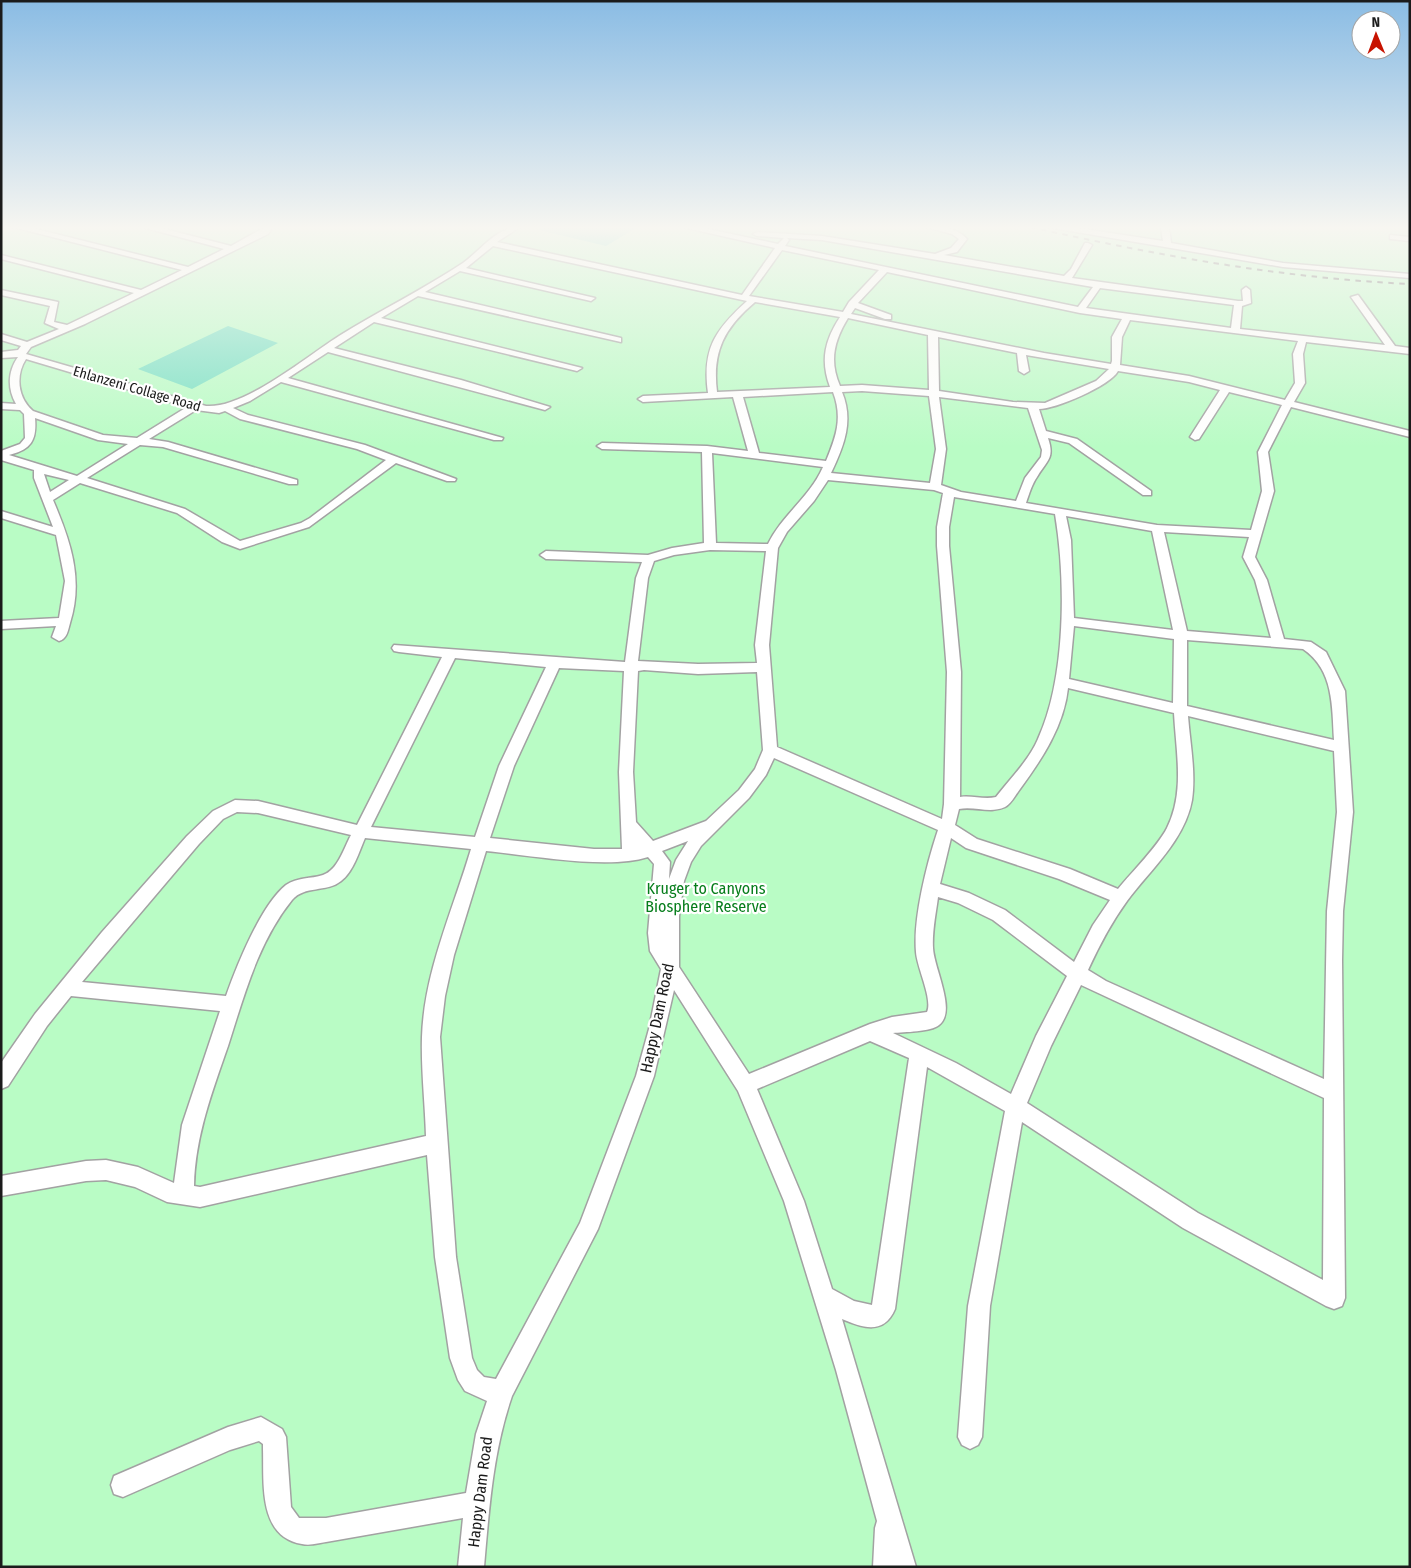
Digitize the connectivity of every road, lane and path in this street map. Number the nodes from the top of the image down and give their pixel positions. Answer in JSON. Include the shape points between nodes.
{"nodes":[{"id":1,"x":38,"y":300,"type":"edge"},
{"id":2,"x":123,"y":300,"type":"edge"},
{"id":3,"x":405,"y":300,"type":"edge"},
{"id":4,"x":448,"y":300,"type":"edge"},
{"id":5,"x":747,"y":300,"type":"edge"},
{"id":6,"x":759,"y":300,"type":"edge"},
{"id":7,"x":856,"y":300,"type":"edge"},
{"id":8,"x":1032,"y":300,"type":"edge"},
{"id":9,"x":1087,"y":300,"type":"edge"},
{"id":10,"x":1218,"y":300,"type":"edge"},
{"id":11,"x":1247,"y":300,"type":"edge"},
{"id":12,"x":1357,"y":300,"type":"edge"},
{"id":13,"x":1238,"y":304,"type":"junction"},
{"id":14,"x":848,"y":310,"type":"junction"},
{"id":15,"x":1080,"y":310,"type":"junction"},
{"id":16,"x":1127,"y":317,"type":"junction"},
{"id":17,"x":372,"y":319,"type":"junction"},
{"id":18,"x":66,"y":328,"type":"junction"},
{"id":19,"x":1235,"y":330,"type":"junction"},
{"id":20,"x":934,"y":334,"type":"junction"},
{"id":21,"x":1,"y":337,"type":"edge"},
{"id":22,"x":1303,"y":338,"type":"junction"},
{"id":23,"x":618,"y":340,"type":"dead end"},
{"id":24,"x":28,"y":345,"type":"junction"},
{"id":25,"x":1392,"y":349,"type":"junction"},
{"id":26,"x":327,"y":350,"type":"junction"},
{"id":27,"x":1021,"y":351,"type":"junction"},
{"id":28,"x":1410,"y":351,"type":"edge"},
{"id":29,"x":22,"y":355,"type":"junction"},
{"id":30,"x":1,"y":356,"type":"edge"},
{"id":31,"x":1116,"y":367,"type":"junction"},
{"id":32,"x":577,"y":368,"type":"dead end"},
{"id":33,"x":1024,"y":371,"type":"dead end"},
{"id":34,"x":280,"y":379,"type":"junction"},
{"id":35,"x":836,"y":388,"type":"junction"},
{"id":36,"x":1226,"y":388,"type":"junction"},
{"id":37,"x":934,"y":393,"type":"junction"},
{"id":38,"x":737,"y":394,"type":"junction"},
{"id":39,"x":713,"y":396,"type":"junction"},
{"id":40,"x":643,"y":399,"type":"dead end"},
{"id":41,"x":1289,"y":405,"type":"junction"},
{"id":42,"x":1,"y":406,"type":"edge"},
{"id":43,"x":195,"y":406,"type":"junction"},
{"id":44,"x":545,"y":407,"type":"dead end"},
{"id":45,"x":1033,"y":407,"type":"junction"},
{"id":46,"x":226,"y":408,"type":"junction"},
{"id":47,"x":25,"y":410,"type":"junction"},
{"id":48,"x":1044,"y":434,"type":"junction"},
{"id":49,"x":1410,"y":434,"type":"edge"},
{"id":50,"x":498,"y":438,"type":"dead end"},
{"id":51,"x":1195,"y":438,"type":"dead end"},
{"id":52,"x":142,"y":441,"type":"junction"},
{"id":53,"x":602,"y":446,"type":"dead end"},
{"id":54,"x":23,"y":449,"type":"junction"},
{"id":55,"x":707,"y":449,"type":"junction"},
{"id":56,"x":1,"y":455,"type":"edge"},
{"id":57,"x":754,"y":455,"type":"junction"},
{"id":58,"x":394,"y":459,"type":"junction"},
{"id":59,"x":26,"y":465,"type":"junction"},
{"id":60,"x":39,"y":470,"type":"junction"},
{"id":61,"x":827,"y":471,"type":"junction"},
{"id":62,"x":451,"y":478,"type":"dead end"},
{"id":63,"x":78,"y":480,"type":"junction"},
{"id":64,"x":293,"y":482,"type":"dead end"},
{"id":65,"x":942,"y":490,"type":"junction"},
{"id":66,"x":1147,"y":493,"type":"dead end"},
{"id":67,"x":47,"y":500,"type":"junction"},
{"id":68,"x":1020,"y":504,"type":"junction"},
{"id":69,"x":1060,"y":513,"type":"junction"},
{"id":70,"x":1,"y":514,"type":"edge"},
{"id":71,"x":1157,"y":528,"type":"junction"},
{"id":72,"x":61,"y":533,"type":"junction"},
{"id":73,"x":1257,"y":534,"type":"junction"},
{"id":74,"x":710,"y":546,"type":"junction"},
{"id":75,"x":772,"y":548,"type":"junction"},
{"id":76,"x":546,"y":555,"type":"dead end"},
{"id":77,"x":649,"y":560,"type":"junction"},
{"id":78,"x":1068,"y":621,"type":"junction"},
{"id":79,"x":63,"y":622,"type":"junction"},
{"id":80,"x":1,"y":625,"type":"edge"},
{"id":81,"x":1181,"y":635,"type":"junction"},
{"id":82,"x":59,"y":637,"type":"dead end"},
{"id":83,"x":1278,"y":642,"type":"junction"},
{"id":84,"x":399,"y":648,"type":"dead end"},
{"id":85,"x":451,"y":652,"type":"junction"},
{"id":86,"x":555,"y":663,"type":"junction"},
{"id":87,"x":631,"y":666,"type":"junction"},
{"id":88,"x":764,"y":667,"type":"junction"},
{"id":89,"x":1062,"y":682,"type":"junction"},
{"id":90,"x":1181,"y":709,"type":"junction"},
{"id":91,"x":1340,"y":747,"type":"junction"},
{"id":92,"x":770,"y":750,"type":"junction"},
{"id":93,"x":952,"y":804,"type":"junction"},
{"id":94,"x":629,"y":824,"type":"junction"},
{"id":95,"x":711,"y":824,"type":"junction"},
{"id":96,"x":948,"y":828,"type":"junction"},
{"id":97,"x":362,"y":832,"type":"junction"},
{"id":98,"x":481,"y":844,"type":"junction"},
{"id":99,"x":651,"y":849,"type":"junction"},
{"id":100,"x":630,"y":855,"type":"junction"},
{"id":101,"x":932,"y":888,"type":"junction"},
{"id":102,"x":1121,"y":897,"type":"junction"},
{"id":103,"x":670,"y":968,"type":"junction"},
{"id":104,"x":1077,"y":974,"type":"junction"},
{"id":105,"x":66,"y":988,"type":"junction"},
{"id":106,"x":231,"y":1004,"type":"junction"},
{"id":107,"x":870,"y":1032,"type":"junction"},
{"id":108,"x":919,"y":1054,"type":"junction"},
{"id":109,"x":1,"y":1080,"type":"edge"},
{"id":110,"x":745,"y":1085,"type":"junction"},
{"id":111,"x":1333,"y":1093,"type":"junction"},
{"id":112,"x":1016,"y":1105,"type":"junction"},
{"id":113,"x":438,"y":1144,"type":"junction"},
{"id":114,"x":1,"y":1186,"type":"edge"},
{"id":115,"x":184,"y":1196,"type":"junction"},
{"id":116,"x":824,"y":1296,"type":"junction"},
{"id":117,"x":502,"y":1391,"type":"junction"},
{"id":118,"x":970,"y":1437,"type":"dead end"},
{"id":119,"x":123,"y":1485,"type":"dead end"},
{"id":120,"x":477,"y":1503,"type":"junction"},
{"id":121,"x":888,"y":1515,"type":"junction"},
{"id":122,"x":471,"y":1567,"type":"edge"},
{"id":123,"x":886,"y":1567,"type":"edge"},
{"id":124,"x":903,"y":1567,"type":"edge"}],
"edges":[{"from":1,"to":18,"type":"street","via":[[55,304],[49,324]]},
{"from":2,"to":18,"type":"street"},
{"from":3,"to":17,"type":"street","name":"Ehlanzeni Collage Road"},
{"from":4,"to":23,"type":"street"},
{"from":5,"to":39,"type":"street","via":[[714,344],[710,358]]},
{"from":6,"to":14,"type":"street"},
{"from":7,"to":14,"type":"street","name":"Happy Dam Road"},
{"from":8,"to":15,"type":"street"},
{"from":9,"to":15,"type":"street"},
{"from":10,"to":13,"type":"street"},
{"from":11,"to":13,"type":"street","via":[[1247,303]]},
{"from":12,"to":25,"type":"street"},
{"from":13,"to":19,"type":"street"},
{"from":14,"to":20,"type":"street"},
{"from":14,"to":35,"type":"street","name":"Happy Dam Road","via":[[828,354]]},
{"from":15,"to":16,"type":"street"},
{"from":16,"to":19,"type":"street"},
{"from":16,"to":31,"type":"street","via":[[1118,337]]},
{"from":17,"to":26,"type":"street","name":"Ehlanzeni Collage Road"},
{"from":17,"to":32,"type":"street"},
{"from":18,"to":24,"type":"street"},
{"from":19,"to":22,"type":"street"},
{"from":20,"to":27,"type":"street"},
{"from":20,"to":37,"type":"street"},
{"from":21,"to":24,"type":"street"},
{"from":22,"to":25,"type":"street"},
{"from":22,"to":41,"type":"street","via":[[1298,354],[1300,383]]},
{"from":24,"to":29,"type":"street"},
{"from":25,"to":28,"type":"street"},
{"from":26,"to":34,"type":"street","name":"Ehlanzeni Collage Road"},
{"from":26,"to":44,"type":"street"},
{"from":27,"to":31,"type":"street"},
{"from":27,"to":33,"type":"street"},
{"from":29,"to":30,"type":"street"},
{"from":29,"to":43,"type":"street","name":"Ehlanzeni Collage Road"},
{"from":29,"to":47,"type":"street","via":[[18,363],[15,395]]},
{"from":31,"to":36,"type":"street","via":[[1162,373]]},
{"from":31,"to":45,"type":"street","via":[[1099,384],[1051,405]]},
{"from":34,"to":46,"type":"street","name":"Ehlanzeni Collage Road"},
{"from":34,"to":50,"type":"street"},
{"from":35,"to":37,"type":"street"},
{"from":35,"to":38,"type":"street"},
{"from":35,"to":61,"type":"street","name":"Happy Dam Road","via":[[844,418],[843,429]]},
{"from":36,"to":41,"type":"street"},
{"from":36,"to":51,"type":"street"},
{"from":37,"to":45,"type":"street"},
{"from":37,"to":65,"type":"street"},
{"from":38,"to":39,"type":"street"},
{"from":38,"to":57,"type":"street"},
{"from":39,"to":40,"type":"street"},
{"from":41,"to":49,"type":"street"},
{"from":41,"to":73,"type":"street","via":[[1263,452],[1268,491]]},
{"from":42,"to":47,"type":"street"},
{"from":43,"to":46,"type":"street","name":"Ehlanzeni Collage Road","via":[[211,410]]},
{"from":43,"to":52,"type":"street"},
{"from":45,"to":48,"type":"street"},
{"from":46,"to":58,"type":"street","via":[[244,417],[323,436]]},
{"from":47,"to":52,"type":"street","via":[[102,438]]},
{"from":47,"to":54,"type":"street","via":[[31,434]]},
{"from":48,"to":66,"type":"street","via":[[1073,441]]},
{"from":48,"to":68,"type":"street","via":[[1046,457],[1030,478]]},
{"from":52,"to":63,"type":"street"},
{"from":52,"to":64,"type":"street","via":[[164,444]]},
{"from":53,"to":55,"type":"street"},
{"from":54,"to":56,"type":"street"},
{"from":54,"to":59,"type":"street"},
{"from":55,"to":57,"type":"street"},
{"from":55,"to":74,"type":"street"},
{"from":56,"to":59,"type":"street"},
{"from":57,"to":61,"type":"street"},
{"from":58,"to":62,"type":"street"},
{"from":58,"to":63,"type":"street","via":[[326,513],[305,525],[240,544],[231,542],[180,511]]},
{"from":59,"to":60,"type":"street"},
{"from":60,"to":63,"type":"street"},
{"from":60,"to":67,"type":"street"},
{"from":61,"to":65,"type":"street"},
{"from":61,"to":75,"type":"street","name":"Happy Dam Road","via":[[815,493],[778,533]]},
{"from":63,"to":67,"type":"street"},
{"from":65,"to":68,"type":"street"},
{"from":65,"to":93,"type":"street","via":[[954,672]]},
{"from":67,"to":72,"type":"street"},
{"from":68,"to":69,"type":"street"},
{"from":69,"to":71,"type":"street"},
{"from":69,"to":78,"type":"street","via":[[1065,540]]},
{"from":70,"to":72,"type":"street"},
{"from":71,"to":73,"type":"street"},
{"from":71,"to":81,"type":"street"},
{"from":72,"to":79,"type":"street","via":[[71,583]]},
{"from":73,"to":83,"type":"street","via":[[1249,560],[1261,580]]},
{"from":74,"to":75,"type":"street"},
{"from":74,"to":77,"type":"street","via":[[672,552]]},
{"from":75,"to":88,"type":"street","name":"Happy Dam Road","via":[[762,645]]},
{"from":76,"to":77,"type":"street"},
{"from":77,"to":87,"type":"street","via":[[642,578]]},
{"from":78,"to":81,"type":"street"},
{"from":78,"to":89,"type":"street"},
{"from":79,"to":80,"type":"street"},
{"from":79,"to":82,"type":"street"},
{"from":81,"to":83,"type":"street"},
{"from":81,"to":90,"type":"street"},
{"from":83,"to":91,"type":"street","via":[[1306,645],[1321,655],[1338,690]]},
{"from":84,"to":85,"type":"street"},
{"from":85,"to":86,"type":"street"},
{"from":85,"to":97,"type":"street"},
{"from":86,"to":87,"type":"street"},
{"from":86,"to":98,"type":"street","via":[[510,759]]},
{"from":87,"to":88,"type":"street"},
{"from":87,"to":94,"type":"street","via":[[626,772]]},
{"from":88,"to":92,"type":"street","name":"Happy Dam Road"},
{"from":89,"to":90,"type":"street"},
{"from":89,"to":93,"type":"street","via":[[1060,699],[1045,741],[1006,797],[994,804],[970,801]]},
{"from":90,"to":91,"type":"street"},
{"from":90,"to":102,"type":"street","via":[[1186,785],[1181,815],[1173,832]]},
{"from":91,"to":111,"type":"street","via":[[1345,812],[1335,911]]},
{"from":92,"to":95,"type":"street","name":"Happy Dam Road","via":[[761,771],[744,794]]},
{"from":92,"to":96,"type":"street"},
{"from":93,"to":96,"type":"street"},
{"from":94,"to":99,"type":"street"},
{"from":94,"to":100,"type":"street"},
{"from":95,"to":99,"type":"street"},
{"from":95,"to":103,"type":"street","name":"Happy Dam Road","via":[[695,842],[676,881],[671,916]]},
{"from":96,"to":101,"type":"street","via":[[939,850]]},
{"from":96,"to":102,"type":"street","via":[[972,844],[1064,874]]},
{"from":97,"to":98,"type":"street"},
{"from":97,"to":105,"type":"street","via":[[258,807],[227,809],[193,840]]},
{"from":97,"to":106,"type":"street","via":[[342,869],[332,880],[297,886],[287,895],[253,948]]},
{"from":98,"to":100,"type":"street","via":[[560,853]]},
{"from":98,"to":113,"type":"street","via":[[451,937],[432,1019]]},
{"from":99,"to":100,"type":"street"},
{"from":99,"to":103,"type":"street","via":[[659,857],[662,868],[657,944]]},
{"from":101,"to":104,"type":"street","via":[[999,915]]},
{"from":101,"to":107,"type":"street","via":[[924,944],[926,966],[937,1004],[936,1016],[932,1020],[892,1025]]},
{"from":102,"to":104,"type":"street","via":[[1099,930]]},
{"from":103,"to":110,"type":"street"},
{"from":103,"to":117,"type":"street","name":"Happy Dam Road","via":[[645,1076],[606,1184],[588,1229]]},
{"from":104,"to":111,"type":"street"},
{"from":104,"to":112,"type":"street"},
{"from":105,"to":106,"type":"street"},
{"from":105,"to":109,"type":"street"},
{"from":106,"to":115,"type":"street","via":[[194,1120],[186,1158]]},
{"from":107,"to":108,"type":"street"},
{"from":107,"to":110,"type":"street"},
{"from":108,"to":112,"type":"street"},
{"from":108,"to":116,"type":"street","via":[[884,1309],[880,1315],[862,1315]]},
{"from":110,"to":116,"type":"street","via":[[794,1201]]},
{"from":111,"to":112,"type":"street","via":[[1334,1298],[1216,1235]]},
{"from":112,"to":118,"type":"street","via":[[979,1306]]},
{"from":113,"to":115,"type":"street","via":[[229,1192]]},
{"from":113,"to":117,"type":"street","via":[[449,1292],[466,1372],[480,1388]]},
{"from":114,"to":115,"type":"street","via":[[106,1170],[138,1177],[167,1192]]},
{"from":116,"to":121,"type":"street"},
{"from":117,"to":120,"type":"street","name":"Happy Dam Road","via":[[483,1448]]},
{"from":119,"to":120,"type":"street","via":[[228,1439],[262,1429],[274,1437],[278,1510],[284,1523],[291,1528],[303,1532],[326,1530]]},
{"from":120,"to":122,"type":"street","name":"Happy Dam Road"},
{"from":121,"to":123,"type":"street"},
{"from":121,"to":124,"type":"street"}]}
